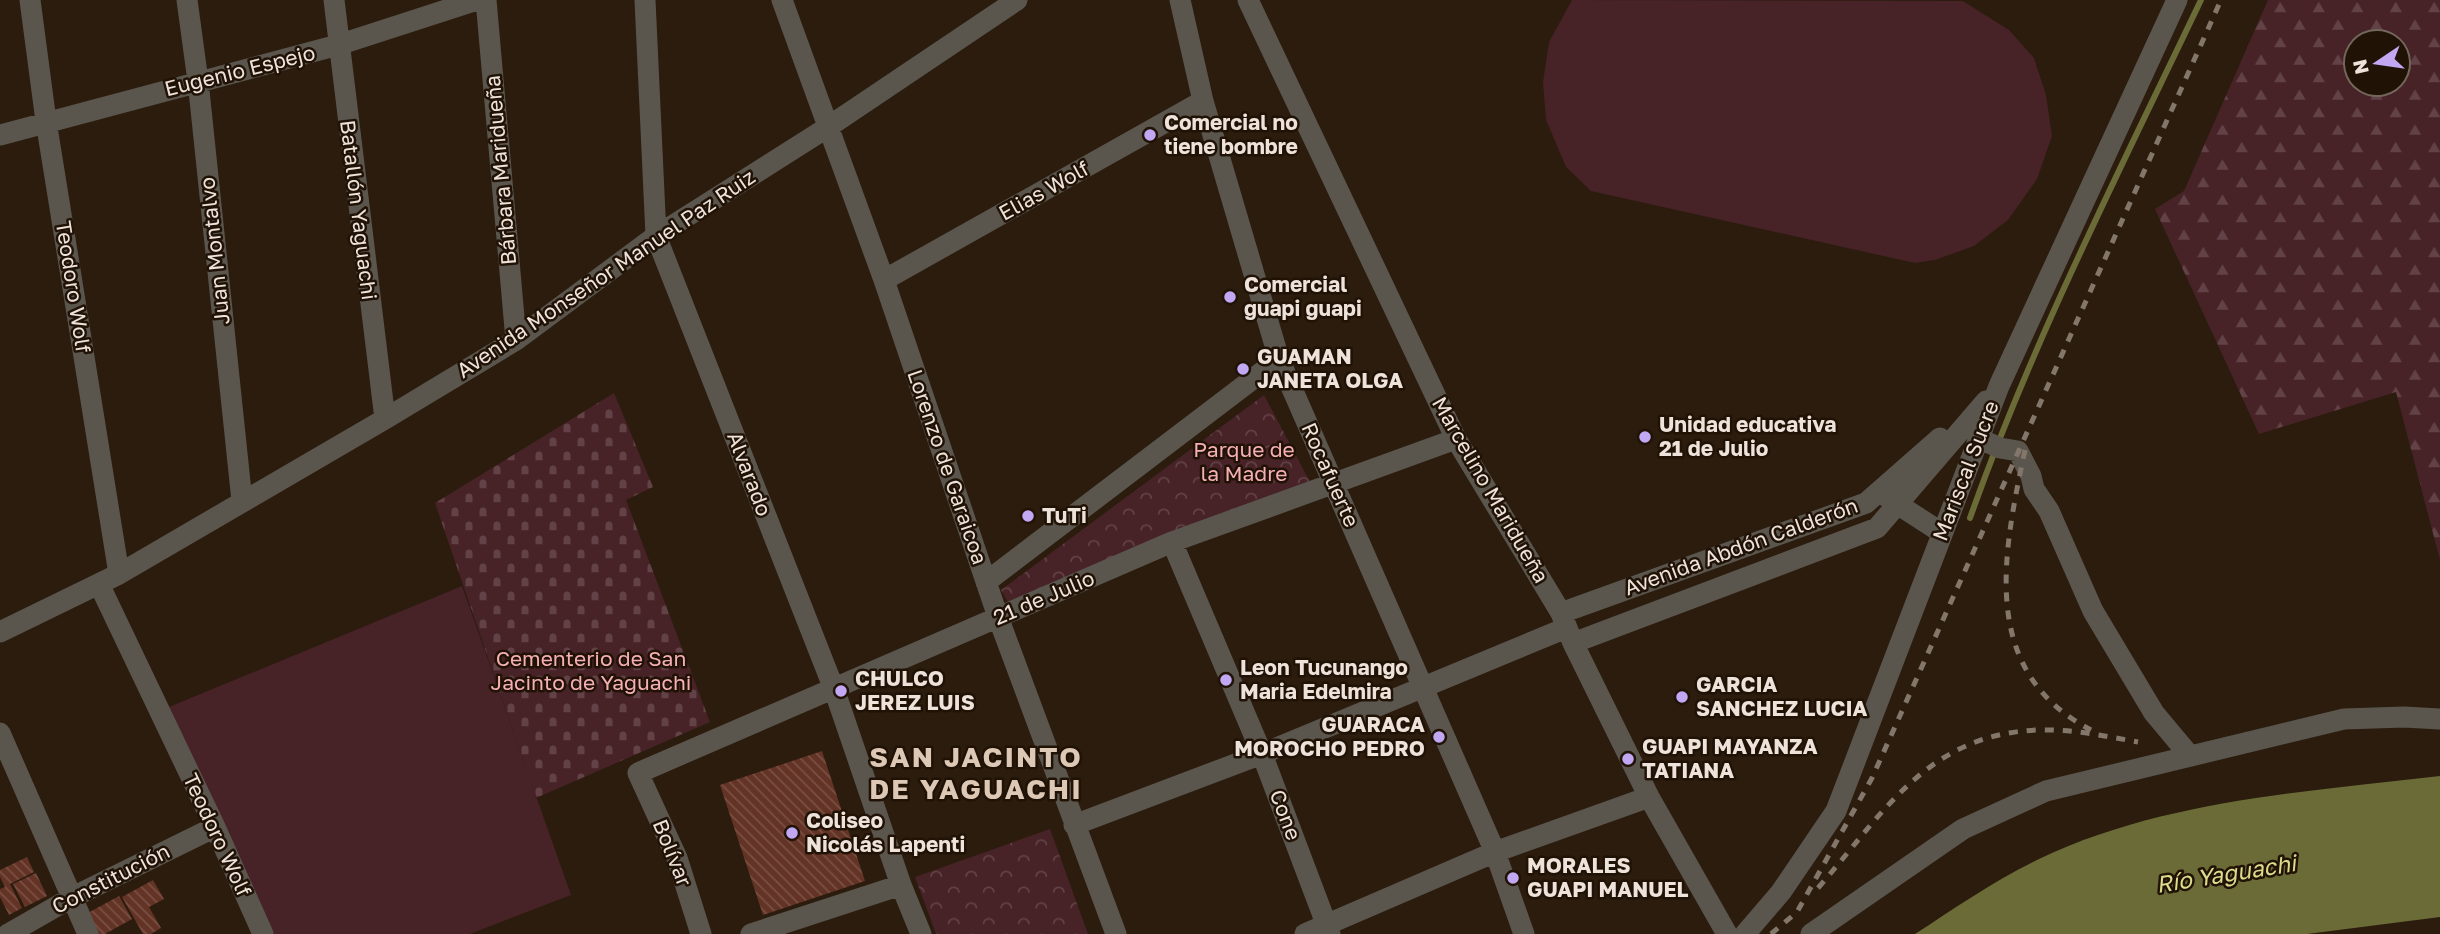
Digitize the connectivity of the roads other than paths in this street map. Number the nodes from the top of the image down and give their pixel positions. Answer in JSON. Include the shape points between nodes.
{"nodes":[{"id":1,"x":30,"y":0,"type":"edge"},
{"id":2,"x":187,"y":0,"type":"edge"},
{"id":3,"x":334,"y":0,"type":"edge"},
{"id":4,"x":477,"y":0,"type":"edge"},
{"id":5,"x":486,"y":0,"type":"edge"},
{"id":6,"x":645,"y":0,"type":"edge"},
{"id":7,"x":782,"y":0,"type":"edge"},
{"id":8,"x":1017,"y":0,"type":"edge"},
{"id":9,"x":1180,"y":0,"type":"edge"},
{"id":10,"x":1248,"y":0,"type":"edge"},
{"id":11,"x":2177,"y":0,"type":"edge"},
{"id":12,"x":987,"y":9,"type":"edge"},
{"id":13,"x":338,"y":45,"type":"junction"},
{"id":14,"x":198,"y":81,"type":"junction"},
{"id":15,"x":1203,"y":101,"type":"junction"},
{"id":16,"x":46,"y":121,"type":"junction"},
{"id":17,"x":828,"y":127,"type":"junction"},
{"id":18,"x":0,"y":135,"type":"edge"},
{"id":19,"x":656,"y":236,"type":"junction"},
{"id":20,"x":884,"y":281,"type":"junction"},
{"id":21,"x":516,"y":340,"type":"junction"},
{"id":22,"x":1279,"y":359,"type":"junction"},
{"id":23,"x":1999,"y":386,"type":"junction"},
{"id":24,"x":385,"y":419,"type":"junction"},
{"id":25,"x":1978,"y":438,"type":"junction"},
{"id":26,"x":1456,"y":439,"type":"junction"},
{"id":27,"x":1334,"y":484,"type":"junction"},
{"id":28,"x":1878,"y":492,"type":"junction"},
{"id":29,"x":242,"y":501,"type":"junction"},
{"id":30,"x":1897,"y":504,"type":"junction"},
{"id":31,"x":1942,"y":533,"type":"junction"},
{"id":32,"x":1172,"y":542,"type":"junction"},
{"id":33,"x":119,"y":574,"type":"junction"},
{"id":34,"x":986,"y":582,"type":"junction"},
{"id":35,"x":99,"y":584,"type":"junction"},
{"id":36,"x":998,"y":617,"type":"junction"},
{"id":37,"x":1567,"y":628,"type":"junction"},
{"id":38,"x":0,"y":632,"type":"edge"},
{"id":39,"x":1424,"y":686,"type":"junction"},
{"id":40,"x":834,"y":689,"type":"junction"},
{"id":41,"x":2440,"y":719,"type":"edge"},
{"id":42,"x":0,"y":733,"type":"edge"},
{"id":43,"x":1262,"y":754,"type":"junction"},
{"id":44,"x":2190,"y":757,"type":"junction"},
{"id":45,"x":638,"y":773,"type":"joint"},
{"id":46,"x":1649,"y":797,"type":"junction"},
{"id":47,"x":1074,"y":825,"type":"junction"},
{"id":48,"x":215,"y":827,"type":"junction"},
{"id":49,"x":1495,"y":852,"type":"junction"},
{"id":50,"x":901,"y":885,"type":"junction"},
{"id":51,"x":71,"y":898,"type":"junction"},
{"id":52,"x":1328,"y":929,"type":"edge"},
{"id":53,"x":1750,"y":932,"type":"edge"},
{"id":54,"x":8,"y":934,"type":"edge"},
{"id":55,"x":88,"y":934,"type":"edge"},
{"id":56,"x":263,"y":934,"type":"edge"},
{"id":57,"x":701,"y":934,"type":"edge"},
{"id":58,"x":751,"y":934,"type":"edge"},
{"id":59,"x":921,"y":934,"type":"edge"},
{"id":60,"x":1116,"y":934,"type":"edge"},
{"id":61,"x":1305,"y":934,"type":"edge"},
{"id":62,"x":1524,"y":934,"type":"edge"},
{"id":63,"x":1727,"y":934,"type":"edge"},
{"id":64,"x":1811,"y":934,"type":"edge"}],
"edges":[{"from":1,"to":16,"type":"street","name":"Teodoro Wolf"},
{"from":2,"to":14,"type":"street","name":"Juan Montalvo"},
{"from":3,"to":13,"type":"street","name":"Batallón Yaguachi"},
{"from":4,"to":13,"type":"street","name":"Eugenio Espejo"},
{"from":5,"to":21,"type":"street","name":"Bárbara Maridueña"},
{"from":6,"to":19,"type":"street","name":"Alvarado"},
{"from":7,"to":17,"type":"street","name":"Lorenzo de Garaicoa"},
{"from":8,"to":12,"type":"street","name":"Avenida Monseñor Manuel Paz Ruiz"},
{"from":9,"to":15,"type":"street","name":"Rocafuerte"},
{"from":10,"to":26,"type":"street","name":"Marcelino Maridueña"},
{"from":11,"to":23,"type":"street","name":"Mariscal Sucre"},
{"from":12,"to":17,"type":"street","name":"Avenida Monseñor Manuel Paz Ruiz"},
{"from":13,"to":14,"type":"street","name":"Eugenio Espejo"},
{"from":13,"to":24,"type":"street","name":"Batallón Yaguachi"},
{"from":14,"to":16,"type":"street","name":"Eugenio Espejo"},
{"from":14,"to":29,"type":"street","name":"Juan Montalvo"},
{"from":15,"to":20,"type":"street","name":"Elias Wolf"},
{"from":15,"to":22,"type":"street","name":"Rocafuerte"},
{"from":16,"to":18,"type":"street","name":"Eugenio Espejo"},
{"from":16,"to":33,"type":"street","name":"Teodoro Wolf"},
{"from":17,"to":19,"type":"street","name":"Avenida Monseñor Manuel Paz Ruiz"},
{"from":17,"to":20,"type":"street","name":"Lorenzo de Garaicoa"},
{"from":19,"to":21,"type":"street","name":"Avenida Monseñor Manuel Paz Ruiz"},
{"from":19,"to":40,"type":"street","name":"Alvarado"},
{"from":20,"to":34,"type":"street","name":"Lorenzo de Garaicoa"},
{"from":21,"to":24,"type":"street","name":"Avenida Monseñor Manuel Paz Ruiz"},
{"from":22,"to":27,"type":"street","name":"Rocafuerte"},
{"from":22,"to":34,"type":"street"},
{"from":23,"to":25,"type":"street","name":"Mariscal Sucre"},
{"from":23,"to":28,"type":"street","name":"Avenida Abdón Calderón"},
{"from":23,"to":30,"type":"street","name":"Avenida Abdón Calderón"},
{"from":24,"to":29,"type":"street","name":"Avenida Monseñor Manuel Paz Ruiz"},
{"from":25,"to":31,"type":"street","name":"Mariscal Sucre"},
{"from":25,"to":44,"type":"street","via":[[2018,451],[2094,611],[2154,713]]},
{"from":26,"to":27,"type":"street","name":"21 de Julio"},
{"from":26,"to":37,"type":"street","name":"Marcelino Maridueña"},
{"from":27,"to":32,"type":"street","name":"21 de Julio"},
{"from":27,"to":39,"type":"street","name":"Rocafuerte"},
{"from":28,"to":30,"type":"street"},
{"from":28,"to":37,"type":"street","name":"Avenida Abdón Calderón","via":[[1866,503]]},
{"from":29,"to":33,"type":"street","name":"Avenida Monseñor Manuel Paz Ruiz"},
{"from":30,"to":31,"type":"street"},
{"from":30,"to":37,"type":"street","name":"Avenida Abdón Calderón","via":[[1877,528]]},
{"from":31,"to":53,"type":"street","name":"Mariscal Sucre","via":[[1836,811]]},
{"from":32,"to":36,"type":"street","name":"21 de Julio"},
{"from":32,"to":43,"type":"street","name":"Cone"},
{"from":33,"to":35,"type":"street","name":"Avenida Monseñor Manuel Paz Ruiz"},
{"from":34,"to":36,"type":"street","name":"Lorenzo de Garaicoa"},
{"from":35,"to":38,"type":"street","name":"Avenida Monseñor Manuel Paz Ruiz"},
{"from":35,"to":48,"type":"street","name":"Teodoro Wolf"},
{"from":36,"to":40,"type":"street","name":"21 de Julio"},
{"from":36,"to":47,"type":"street","name":"Lorenzo de Garaicoa"},
{"from":37,"to":39,"type":"street","name":"Avenida Abdón Calderón"},
{"from":37,"to":46,"type":"street","name":"Marcelino Maridueña"},
{"from":39,"to":43,"type":"street","name":"Avenida Abdón Calderón"},
{"from":39,"to":49,"type":"street","name":"Rocafuerte"},
{"from":40,"to":45,"type":"street","name":"21 de Julio"},
{"from":40,"to":50,"type":"street","name":"Alvarado"},
{"from":41,"to":44,"type":"street","via":[[2344,719]]},
{"from":42,"to":51,"type":"street"},
{"from":43,"to":47,"type":"street","name":"Avenida Abdón Calderón"},
{"from":43,"to":52,"type":"street","name":"Cone"},
{"from":44,"to":64,"type":"street","via":[[2046,791],[1963,829]]},
{"from":45,"to":57,"type":"street","name":"Bolívar","via":[[677,858]]},
{"from":46,"to":49,"type":"street"},
{"from":46,"to":63,"type":"street","name":"Marcelino Maridueña"},
{"from":47,"to":60,"type":"street","name":"Lorenzo de Garaicoa"},
{"from":48,"to":51,"type":"street","name":"Constitución"},
{"from":48,"to":56,"type":"street","name":"Teodoro Wolf"},
{"from":49,"to":52,"type":"street"},
{"from":49,"to":62,"type":"street","name":"Rocafuerte"},
{"from":50,"to":58,"type":"street"},
{"from":50,"to":59,"type":"street","name":"Alvarado"},
{"from":51,"to":54,"type":"street","name":"Constitución"},
{"from":51,"to":55,"type":"street"},
{"from":52,"to":61,"type":"street"}]}
